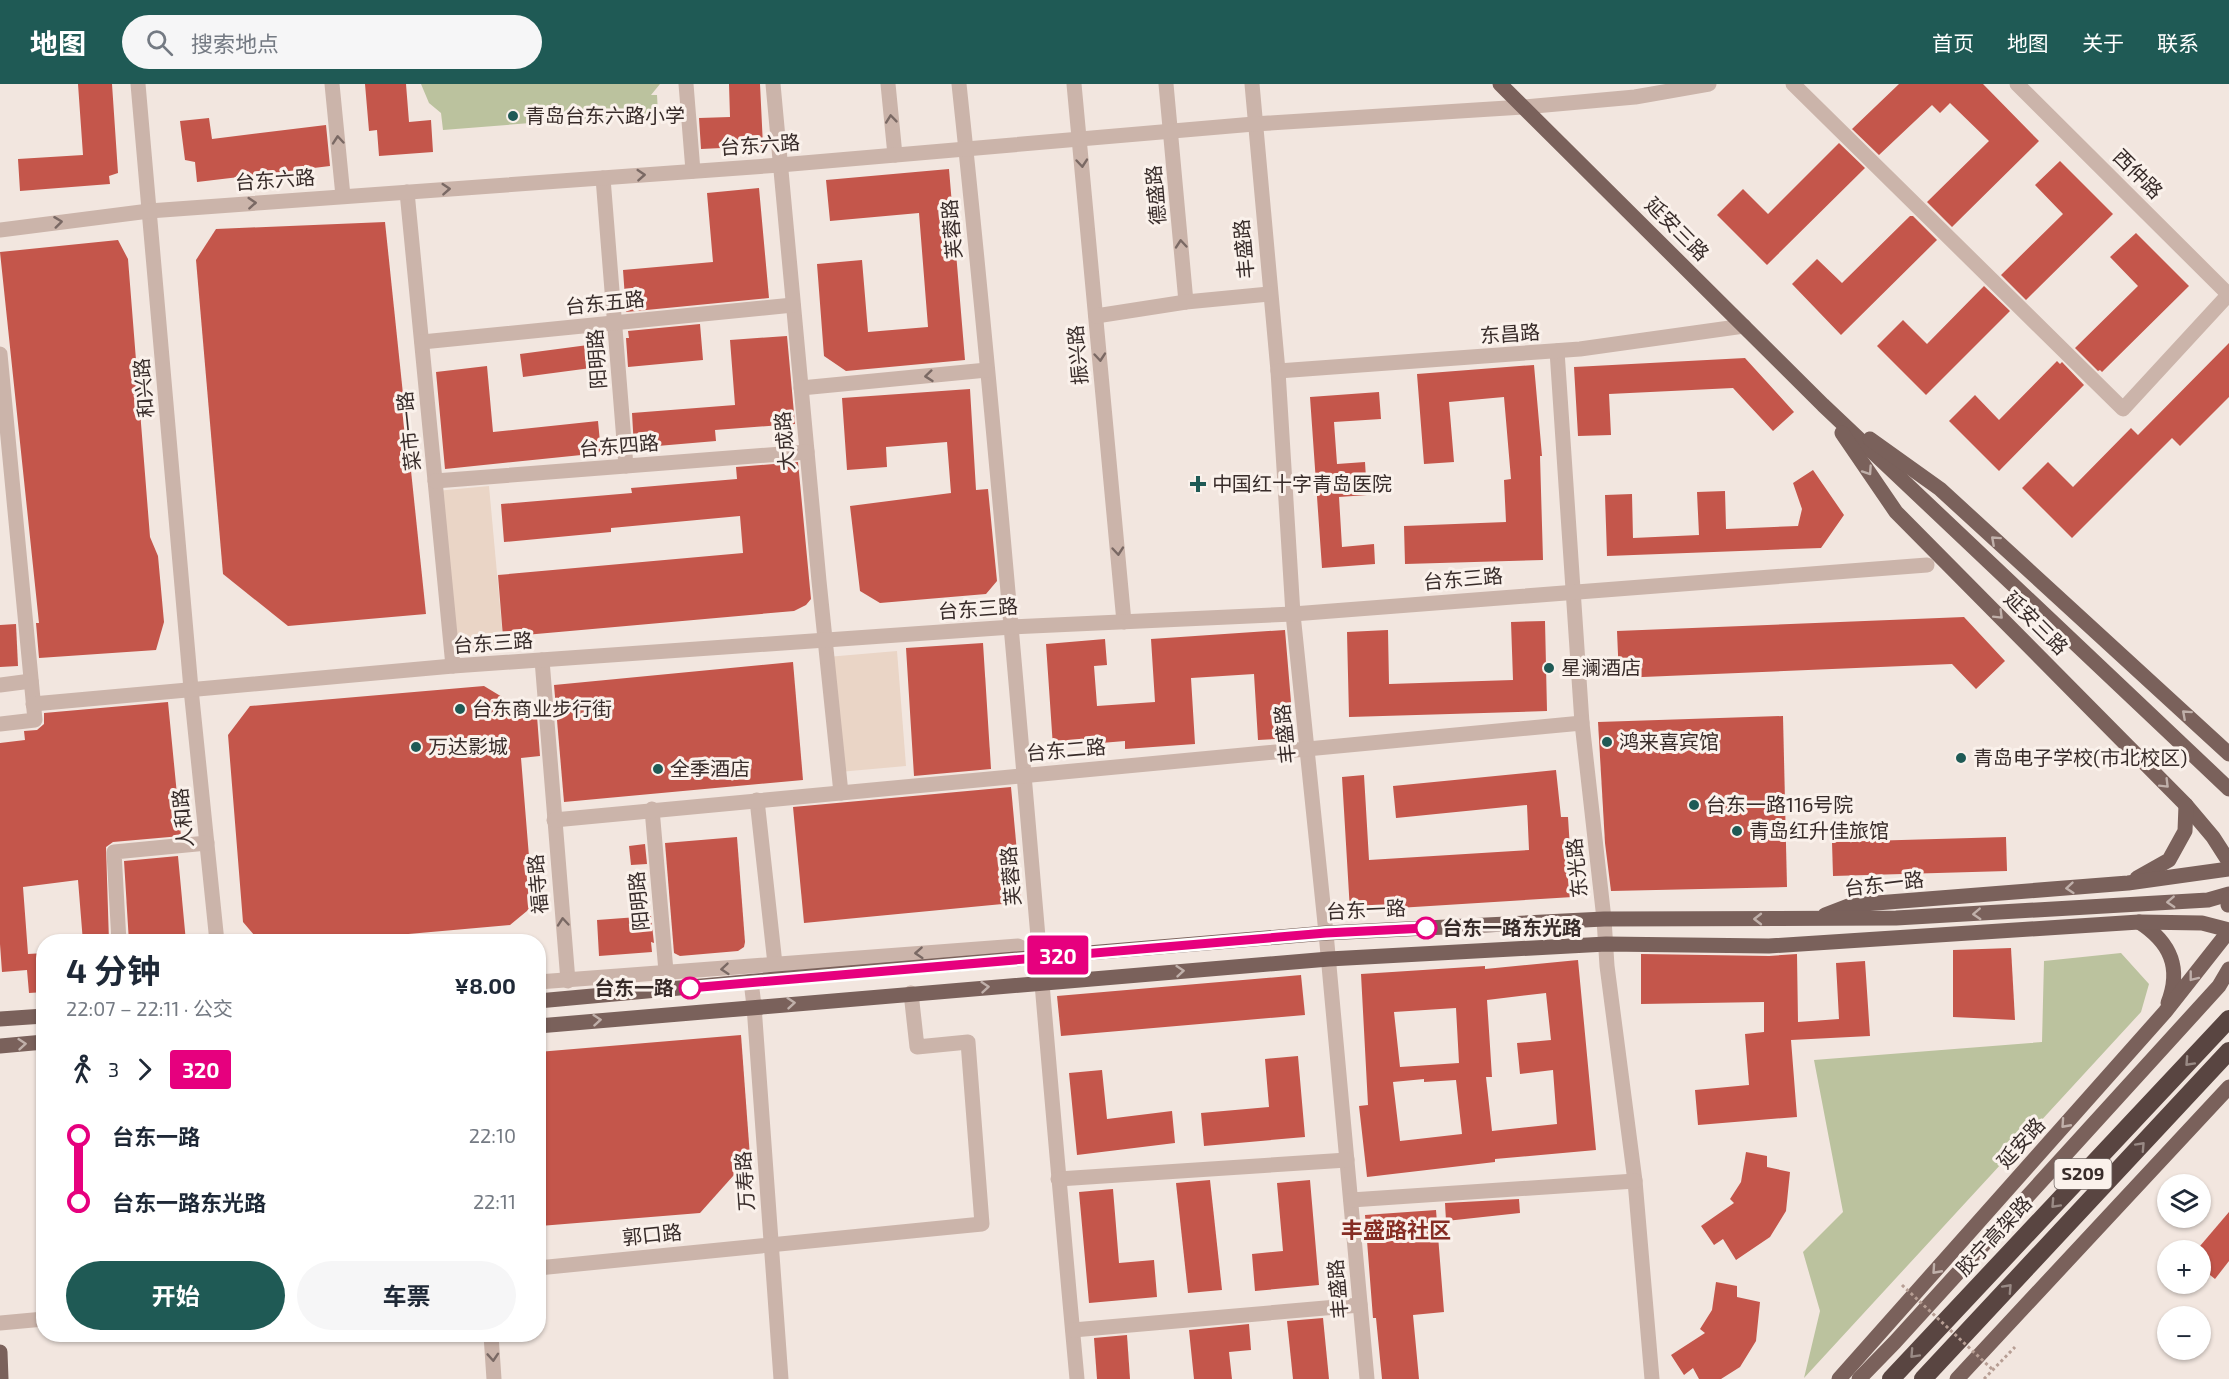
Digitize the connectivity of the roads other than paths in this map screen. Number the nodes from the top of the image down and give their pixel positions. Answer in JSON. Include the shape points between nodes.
{"nodes":[{"id":1,"x":138,"y":84,"type":"edge"},
{"id":2,"x":332,"y":84,"type":"edge"},
{"id":3,"x":686,"y":84,"type":"edge"},
{"id":4,"x":773,"y":84,"type":"edge"},
{"id":5,"x":888,"y":84,"type":"edge"},
{"id":6,"x":959,"y":84,"type":"edge"},
{"id":7,"x":1074,"y":84,"type":"edge"},
{"id":8,"x":1166,"y":84,"type":"edge"},
{"id":9,"x":1252,"y":84,"type":"edge"},
{"id":10,"x":1500,"y":84,"type":"edge"},
{"id":11,"x":1709,"y":84,"type":"edge"},
{"id":12,"x":1793,"y":84,"type":"edge"},
{"id":13,"x":2017,"y":84,"type":"edge"},
{"id":14,"x":1523,"y":107,"type":"junction"},
{"id":15,"x":1254,"y":124,"type":"junction"},
{"id":16,"x":1171,"y":131,"type":"junction"},
{"id":17,"x":1080,"y":139,"type":"junction"},
{"id":18,"x":966,"y":149,"type":"junction"},
{"id":19,"x":895,"y":155,"type":"junction"},
{"id":20,"x":780,"y":165,"type":"junction"},
{"id":21,"x":693,"y":171,"type":"junction"},
{"id":22,"x":603,"y":178,"type":"junction"},
{"id":23,"x":407,"y":192,"type":"junction"},
{"id":24,"x":343,"y":196,"type":"junction"},
{"id":25,"x":149,"y":211,"type":"junction"},
{"id":26,"x":0,"y":230,"type":"edge"},
{"id":27,"x":1269,"y":294,"type":"junction"},
{"id":28,"x":2229,"y":294,"type":"edge"},
{"id":29,"x":1186,"y":302,"type":"junction"},
{"id":30,"x":793,"y":305,"type":"junction"},
{"id":31,"x":1096,"y":316,"type":"junction"},
{"id":32,"x":616,"y":323,"type":"junction"},
{"id":33,"x":1744,"y":326,"type":"junction"},
{"id":34,"x":422,"y":342,"type":"junction"},
{"id":35,"x":1557,"y":351,"type":"junction"},
{"id":36,"x":0,"y":354,"type":"edge"},
{"id":37,"x":987,"y":370,"type":"junction"},
{"id":38,"x":1278,"y":371,"type":"junction"},
{"id":39,"x":801,"y":388,"type":"junction"},
{"id":40,"x":1823,"y":405,"type":"junction"},
{"id":41,"x":807,"y":452,"type":"junction"},
{"id":42,"x":626,"y":466,"type":"junction"},
{"id":43,"x":435,"y":481,"type":"junction"},
{"id":44,"x":1927,"y":565,"type":"dead end"},
{"id":45,"x":1574,"y":592,"type":"junction"},
{"id":46,"x":1293,"y":614,"type":"junction"},
{"id":47,"x":1124,"y":622,"type":"junction"},
{"id":48,"x":1012,"y":627,"type":"junction"},
{"id":49,"x":825,"y":642,"type":"junction"},
{"id":50,"x":542,"y":660,"type":"junction"},
{"id":51,"x":453,"y":666,"type":"junction"},
{"id":52,"x":31,"y":681,"type":"junction"},
{"id":53,"x":0,"y":685,"type":"edge"},
{"id":54,"x":191,"y":689,"type":"junction"},
{"id":55,"x":33,"y":704,"type":"junction"},
{"id":56,"x":1582,"y":723,"type":"junction"},
{"id":57,"x":0,"y":724,"type":"edge"},
{"id":58,"x":1308,"y":749,"type":"junction"},
{"id":59,"x":2229,"y":754,"type":"edge"},
{"id":60,"x":1023,"y":775,"type":"junction"},
{"id":61,"x":2229,"y":789,"type":"edge"},
{"id":62,"x":841,"y":793,"type":"junction"},
{"id":63,"x":757,"y":800,"type":"junction"},
{"id":64,"x":2186,"y":805,"type":"junction"},
{"id":65,"x":652,"y":810,"type":"junction"},
{"id":66,"x":554,"y":820,"type":"junction"},
{"id":67,"x":207,"y":843,"type":"junction"},
{"id":68,"x":2229,"y":862,"type":"edge"},
{"id":69,"x":2229,"y":869,"type":"edge"},
{"id":70,"x":2128,"y":883,"type":"junction"},
{"id":71,"x":2229,"y":899,"type":"edge"},
{"id":72,"x":1817,"y":918,"type":"junction"},
{"id":73,"x":1604,"y":919,"type":"junction"},
{"id":74,"x":2139,"y":922,"type":"junction"},
{"id":75,"x":2229,"y":929,"type":"edge"},
{"id":76,"x":1326,"y":933,"type":"junction"},
{"id":77,"x":119,"y":934,"type":"edge"},
{"id":78,"x":216,"y":934,"type":"edge"},
{"id":79,"x":1606,"y":944,"type":"junction"},
{"id":80,"x":1038,"y":956,"type":"junction"},
{"id":81,"x":1329,"y":959,"type":"junction"},
{"id":82,"x":2229,"y":969,"type":"edge"},
{"id":83,"x":776,"y":972,"type":"junction"},
{"id":84,"x":666,"y":974,"type":"junction"},
{"id":85,"x":568,"y":981,"type":"junction"},
{"id":86,"x":751,"y":981,"type":"junction"},
{"id":87,"x":546,"y":982,"type":"edge"},
{"id":88,"x":1041,"y":982,"type":"junction"},
{"id":89,"x":2224,"y":984,"type":"edge"},
{"id":90,"x":668,"y":990,"type":"junction"},
{"id":91,"x":911,"y":993,"type":"junction"},
{"id":92,"x":546,"y":1000,"type":"edge"},
{"id":93,"x":754,"y":1006,"type":"junction"},
{"id":94,"x":2165,"y":1012,"type":"junction"},
{"id":95,"x":36,"y":1017,"type":"edge"},
{"id":96,"x":0,"y":1019,"type":"edge"},
{"id":97,"x":2229,"y":1019,"type":"edge"},
{"id":98,"x":546,"y":1025,"type":"edge"},
{"id":99,"x":36,"y":1043,"type":"edge"},
{"id":100,"x":0,"y":1046,"type":"edge"},
{"id":101,"x":2229,"y":1051,"type":"edge"},
{"id":102,"x":2229,"y":1087,"type":"edge"},
{"id":103,"x":1347,"y":1160,"type":"junction"},
{"id":104,"x":1058,"y":1179,"type":"junction"},
{"id":105,"x":1635,"y":1181,"type":"junction"},
{"id":106,"x":1351,"y":1200,"type":"junction"},
{"id":107,"x":770,"y":1245,"type":"junction"},
{"id":108,"x":546,"y":1267,"type":"edge"},
{"id":109,"x":1360,"y":1305,"type":"junction"},
{"id":110,"x":36,"y":1320,"type":"edge"},
{"id":111,"x":0,"y":1323,"type":"edge"},
{"id":112,"x":1072,"y":1330,"type":"junction"},
{"id":113,"x":491,"y":1342,"type":"edge"},
{"id":114,"x":0,"y":1352,"type":"edge"},
{"id":115,"x":1,"y":1379,"type":"edge"},
{"id":116,"x":494,"y":1379,"type":"edge"},
{"id":117,"x":781,"y":1379,"type":"edge"},
{"id":118,"x":1077,"y":1379,"type":"edge"},
{"id":119,"x":1367,"y":1379,"type":"edge"},
{"id":120,"x":1652,"y":1379,"type":"edge"},
{"id":121,"x":1839,"y":1379,"type":"edge"},
{"id":122,"x":1859,"y":1379,"type":"edge"},
{"id":123,"x":1891,"y":1379,"type":"edge"},
{"id":124,"x":1923,"y":1379,"type":"edge"},
{"id":125,"x":1957,"y":1379,"type":"edge"}],
"edges":[{"from":1,"to":25,"type":"street","name":"和兴路"},
{"from":24,"to":2,"type":"street","one_way":true},
{"from":3,"to":21,"type":"street"},
{"from":4,"to":20,"type":"street","name":"大成路"},
{"from":19,"to":5,"type":"street","one_way":true},
{"from":6,"to":18,"type":"street","name":"芙蓉路"},
{"from":7,"to":17,"type":"street","name":"振兴路"},
{"from":8,"to":16,"type":"street","name":"德盛路"},
{"from":9,"to":15,"type":"street","name":"丰盛路"},
{"from":10,"to":14,"type":"main road","name":"延安三路"},
{"from":11,"to":14,"type":"street","name":"台东六路","via":[[1635,97]]},
{"from":12,"to":28,"type":"street","via":[[2123,409]]},
{"from":13,"to":28,"type":"street","name":"西仲路"},
{"from":14,"to":15,"type":"street","name":"台东六路"},
{"from":14,"to":33,"type":"main road","name":"延安三路"},
{"from":15,"to":16,"type":"street","name":"台东六路"},
{"from":15,"to":27,"type":"street","name":"丰盛路"},
{"from":16,"to":17,"type":"street","name":"台东六路"},
{"from":29,"to":16,"type":"street","name":"德盛路","one_way":true},
{"from":17,"to":18,"type":"street","name":"台东六路"},
{"from":17,"to":31,"type":"street","name":"振兴路","one_way":true},
{"from":18,"to":19,"type":"street","name":"台东六路"},
{"from":18,"to":37,"type":"street","name":"芙蓉路"},
{"from":19,"to":20,"type":"street","name":"台东六路"},
{"from":20,"to":21,"type":"street","name":"台东六路"},
{"from":20,"to":30,"type":"street","name":"大成路"},
{"from":22,"to":21,"type":"street","name":"台东六路","one_way":true},
{"from":23,"to":22,"type":"street","name":"台东六路","one_way":true},
{"from":22,"to":32,"type":"street","name":"阳明路"},
{"from":23,"to":24,"type":"street","name":"台东六路"},
{"from":23,"to":34,"type":"street","name":"菜市一路"},
{"from":25,"to":24,"type":"street","name":"台东六路","one_way":true},
{"from":26,"to":25,"type":"street","name":"台东六路","one_way":true},
{"from":25,"to":54,"type":"street","name":"和兴路"},
{"from":27,"to":29,"type":"street"},
{"from":27,"to":38,"type":"street","name":"丰盛路"},
{"from":29,"to":31,"type":"street"},
{"from":30,"to":32,"type":"street","name":"台东五路"},
{"from":30,"to":39,"type":"street","name":"大成路"},
{"from":31,"to":47,"type":"street","name":"振兴路","one_way":true},
{"from":32,"to":34,"type":"street","name":"台东五路"},
{"from":32,"to":42,"type":"street","name":"阳明路"},
{"from":33,"to":35,"type":"street","name":"东昌路"},
{"from":33,"to":40,"type":"main road","name":"延安三路"},
{"from":34,"to":43,"type":"street","name":"菜市一路"},
{"from":35,"to":38,"type":"street","name":"东昌路"},
{"from":35,"to":45,"type":"street","name":"东光路"},
{"from":36,"to":52,"type":"street"},
{"from":37,"to":39,"type":"street","one_way":true},
{"from":37,"to":48,"type":"street","name":"芙蓉路"},
{"from":38,"to":46,"type":"street","name":"丰盛路"},
{"from":39,"to":41,"type":"street","name":"大成路"},
{"from":59,"to":40,"type":"main road","name":"延安三路","one_way":true,"via":[[1940,489]]},
{"from":40,"to":61,"type":"main road","name":"延安三路"},
{"from":40,"to":64,"type":"main road","name":"延安三路","one_way":true,"via":[[1896,512]]},
{"from":41,"to":42,"type":"street","name":"台东四路"},
{"from":41,"to":49,"type":"street","name":"大成路"},
{"from":42,"to":43,"type":"street","name":"台东四路"},
{"from":43,"to":51,"type":"street","name":"菜市一路"},
{"from":44,"to":45,"type":"street","name":"台东三路"},
{"from":45,"to":46,"type":"street","name":"台东三路"},
{"from":45,"to":56,"type":"street","name":"东光路"},
{"from":46,"to":47,"type":"street","name":"台东三路"},
{"from":46,"to":58,"type":"street","name":"丰盛路"},
{"from":47,"to":48,"type":"street","name":"台东三路"},
{"from":48,"to":49,"type":"street","name":"台东三路"},
{"from":48,"to":60,"type":"street","name":"芙蓉路"},
{"from":49,"to":50,"type":"street","name":"台东三路"},
{"from":49,"to":62,"type":"street","name":"大成路"},
{"from":50,"to":51,"type":"street","name":"台东三路"},
{"from":50,"to":66,"type":"street","name":"福寺路"},
{"from":51,"to":54,"type":"street","name":"台东三路"},
{"from":52,"to":53,"type":"street"},
{"from":52,"to":55,"type":"street"},
{"from":54,"to":55,"type":"street","name":"台东三路"},
{"from":54,"to":67,"type":"street","name":"人和路"},
{"from":55,"to":57,"type":"street","via":[[35,720]]},
{"from":56,"to":58,"type":"street","name":"台东二路"},
{"from":56,"to":73,"type":"street","name":"东光路"},
{"from":58,"to":60,"type":"street","name":"台东二路"},
{"from":58,"to":76,"type":"street","name":"丰盛路"},
{"from":60,"to":62,"type":"street","name":"台东二路"},
{"from":60,"to":80,"type":"street","name":"芙蓉路"},
{"from":62,"to":63,"type":"street","name":"台东二路"},
{"from":63,"to":65,"type":"street","name":"台东二路"},
{"from":63,"to":83,"type":"street"},
{"from":64,"to":68,"type":"main road","name":"延安三路"},
{"from":64,"to":70,"type":"main road","via":[[2185,831],[2169,860]]},
{"from":65,"to":66,"type":"street","name":"台东二路"},
{"from":65,"to":84,"type":"street","name":"阳明路"},
{"from":85,"to":66,"type":"street","name":"福寺路","one_way":true},
{"from":67,"to":77,"type":"street","via":[[114,852]]},
{"from":67,"to":78,"type":"street","name":"人和路"},
{"from":69,"to":70,"type":"main road","name":"台东一路"},
{"from":70,"to":72,"type":"main road","name":"台东一路","one_way":true,"via":[[1851,905]]},
{"from":71,"to":72,"type":"main road","one_way":true,"via":[[1919,917]]},
{"from":71,"to":75,"type":"main road"},
{"from":72,"to":73,"type":"main road","name":"台东一路","one_way":true},
{"from":73,"to":76,"type":"main road","name":"台东一路"},
{"from":73,"to":79,"type":"street","name":"东光路"},
{"from":74,"to":75,"type":"main road","via":[[2202,923]]},
{"from":74,"to":79,"type":"main road","via":[[1769,946]]},
{"from":74,"to":94,"type":"main road","via":[[2156,933],[2175,969]]},
{"from":75,"to":94,"type":"main road","name":"延安路","one_way":true},
{"from":76,"to":80,"type":"main road","name":"台东一路"},
{"from":76,"to":81,"type":"street","name":"丰盛路"},
{"from":79,"to":81,"type":"main road"},
{"from":79,"to":105,"type":"street","name":"东光路"},
{"from":80,"to":83,"type":"main road","name":"台东一路","one_way":true},
{"from":80,"to":88,"type":"street","name":"芙蓉路"},
{"from":88,"to":81,"type":"main road","one_way":true},
{"from":81,"to":103,"type":"street","name":"丰盛路"},
{"from":82,"to":89,"type":"main road"},
{"from":83,"to":84,"type":"street","one_way":true},
{"from":83,"to":86,"type":"main road","name":"台东一路"},
{"from":84,"to":85,"type":"street"},
{"from":84,"to":90,"type":"street","name":"阳明路"},
{"from":85,"to":87,"type":"street"},
{"from":86,"to":90,"type":"main road","name":"台东一路"},
{"from":86,"to":93,"type":"street","name":"万寿路"},
{"from":91,"to":88,"type":"main road","one_way":true},
{"from":88,"to":104,"type":"street","name":"芙蓉路"},
{"from":89,"to":122,"type":"main road"},
{"from":90,"to":92,"type":"main road","name":"台东一路"},
{"from":93,"to":91,"type":"main road","one_way":true},
{"from":91,"to":107,"type":"street","name":"郭口路","via":[[917,1047],[968,1042],[982,1224]]},
{"from":98,"to":93,"type":"main road","one_way":true},
{"from":93,"to":107,"type":"street","name":"万寿路"},
{"from":94,"to":121,"type":"main road","name":"延安路","one_way":true},
{"from":95,"to":96,"type":"main road"},
{"from":97,"to":123,"type":"highway","name":"胶宁高架路","number":"S209","one_way":true},
{"from":100,"to":99,"type":"main road","one_way":true},
{"from":124,"to":101,"type":"highway","number":"S209","one_way":true},
{"from":102,"to":125,"type":"main road"},
{"from":103,"to":104,"type":"street"},
{"from":103,"to":106,"type":"street","name":"丰盛路"},
{"from":104,"to":112,"type":"street","name":"芙蓉路"},
{"from":105,"to":106,"type":"street"},
{"from":105,"to":120,"type":"street","name":"东光路"},
{"from":106,"to":109,"type":"street","name":"丰盛路"},
{"from":107,"to":108,"type":"street","name":"郭口路"},
{"from":107,"to":117,"type":"street","name":"万寿路"},
{"from":109,"to":112,"type":"street"},
{"from":109,"to":119,"type":"street","name":"丰盛路"},
{"from":110,"to":111,"type":"street"},
{"from":112,"to":118,"type":"street","name":"芙蓉路"},
{"from":113,"to":116,"type":"street","one_way":true},
{"from":114,"to":115,"type":"main road"}]}
